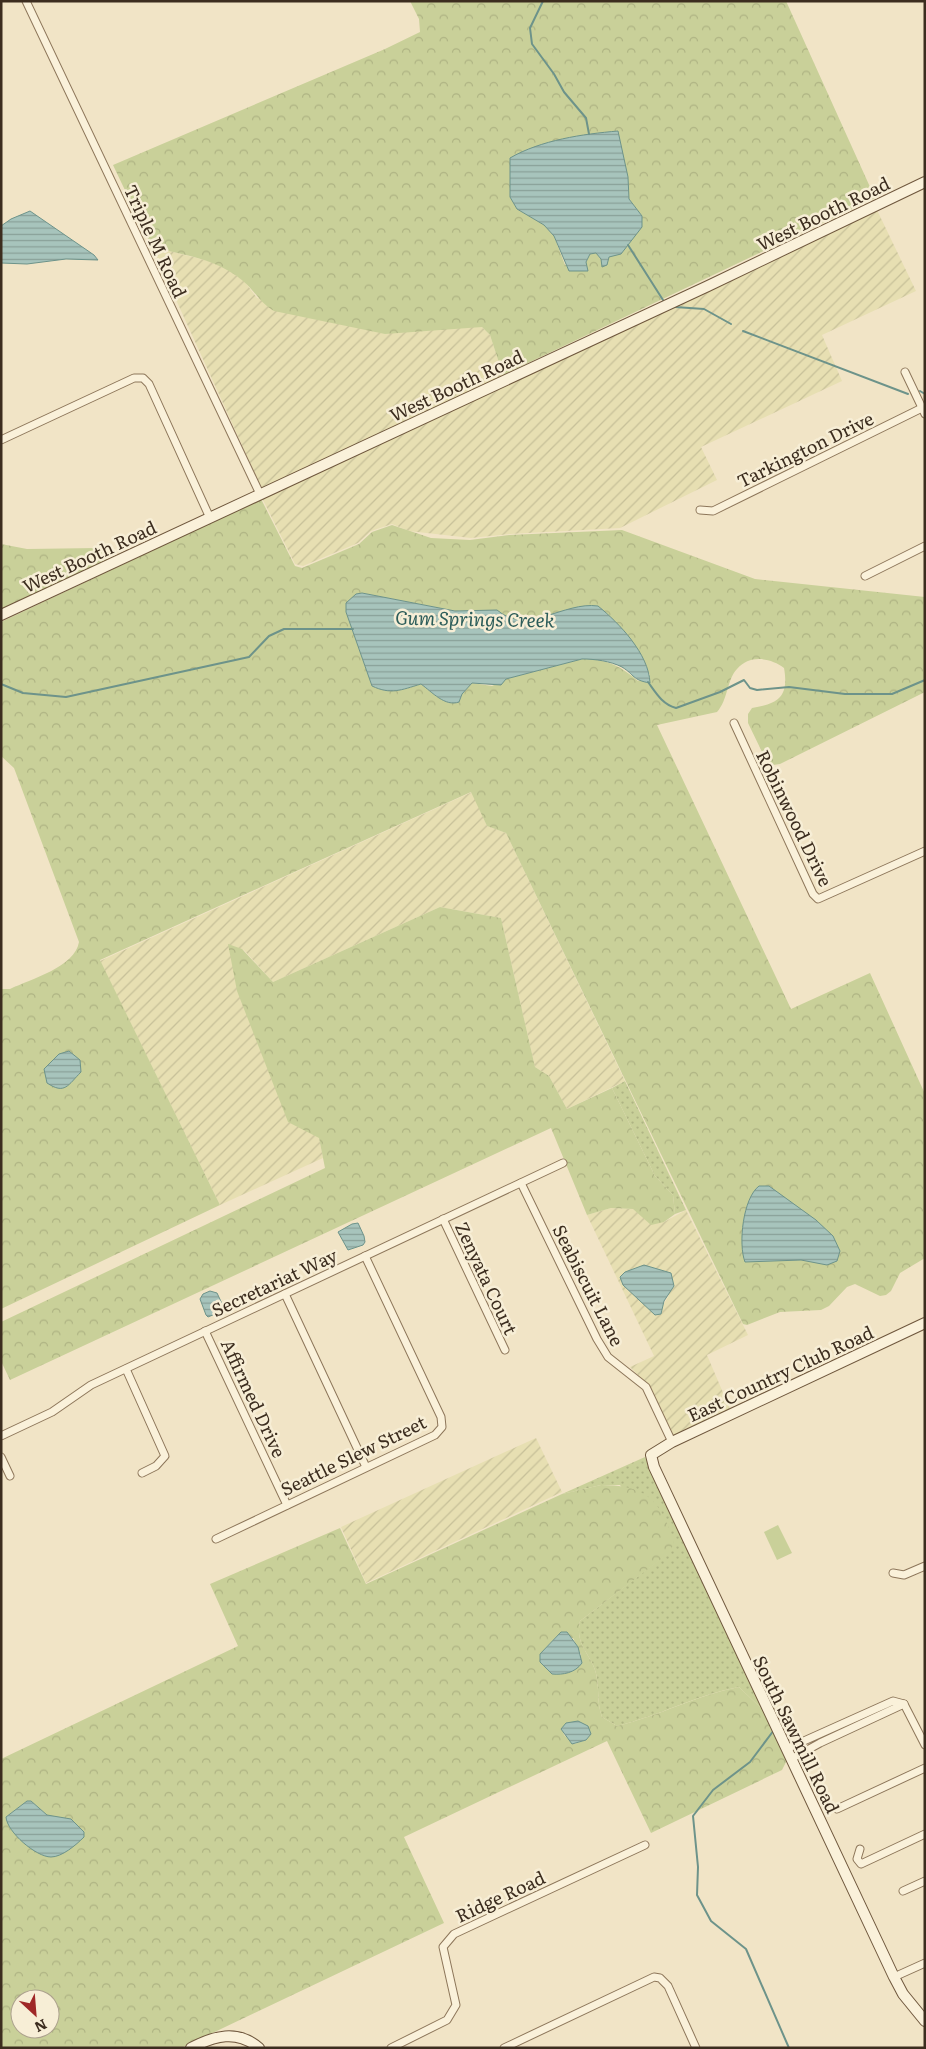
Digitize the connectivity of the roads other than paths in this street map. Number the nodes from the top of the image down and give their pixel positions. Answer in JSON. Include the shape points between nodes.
{"nodes":[{"id":1,"x":26,"y":1,"type":"edge"},
{"id":2,"x":925,"y":182,"type":"edge"},
{"id":3,"x":905,"y":372,"type":"dead end"},
{"id":4,"x":923,"y":411,"type":"edge"},
{"id":5,"x":1,"y":440,"type":"edge"},
{"id":6,"x":260,"y":494,"type":"junction"},
{"id":7,"x":700,"y":510,"type":"dead end"},
{"id":8,"x":210,"y":518,"type":"junction"},
{"id":9,"x":925,"y":546,"type":"edge"},
{"id":10,"x":865,"y":576,"type":"dead end"},
{"id":11,"x":1,"y":616,"type":"edge"},
{"id":12,"x":734,"y":724,"type":"dead end"},
{"id":13,"x":925,"y":851,"type":"edge"},
{"id":14,"x":564,"y":1163,"type":"dead end"},
{"id":15,"x":521,"y":1183,"type":"junction"},
{"id":16,"x":443,"y":1219,"type":"junction"},
{"id":17,"x":365,"y":1256,"type":"junction"},
{"id":18,"x":285,"y":1294,"type":"junction"},
{"id":19,"x":925,"y":1323,"type":"edge"},
{"id":20,"x":206,"y":1331,"type":"junction"},
{"id":21,"x":504,"y":1350,"type":"dead end"},
{"id":22,"x":126,"y":1369,"type":"junction"},
{"id":23,"x":1,"y":1436,"type":"edge"},
{"id":24,"x":672,"y":1442,"type":"junction"},
{"id":25,"x":651,"y":1455,"type":"joint"},
{"id":26,"x":1,"y":1457,"type":"edge"},
{"id":27,"x":366,"y":1467,"type":"junction"},
{"id":28,"x":142,"y":1473,"type":"dead end"},
{"id":29,"x":10,"y":1476,"type":"dead end"},
{"id":30,"x":287,"y":1505,"type":"junction"},
{"id":31,"x":216,"y":1539,"type":"dead end"},
{"id":32,"x":925,"y":1566,"type":"edge"},
{"id":33,"x":893,"y":1573,"type":"dead end"},
{"id":34,"x":904,"y":1704,"type":"junction"},
{"id":35,"x":924,"y":1743,"type":"edge"},
{"id":36,"x":786,"y":1749,"type":"junction"},
{"id":37,"x":791,"y":1759,"type":"junction"},
{"id":38,"x":925,"y":1768,"type":"edge"},
{"id":39,"x":837,"y":1809,"type":"dead end"},
{"id":40,"x":925,"y":1834,"type":"edge"},
{"id":41,"x":645,"y":1845,"type":"dead end"},
{"id":42,"x":860,"y":1850,"type":"dead end"},
{"id":43,"x":925,"y":1881,"type":"edge"},
{"id":44,"x":903,"y":1891,"type":"dead end"},
{"id":45,"x":925,"y":1963,"type":"edge"},
{"id":46,"x":894,"y":1976,"type":"junction"},
{"id":47,"x":925,"y":2021,"type":"edge"},
{"id":48,"x":191,"y":2048,"type":"edge"},
{"id":49,"x":258,"y":2048,"type":"edge"},
{"id":50,"x":391,"y":2048,"type":"edge"},
{"id":51,"x":504,"y":2048,"type":"edge"},
{"id":52,"x":696,"y":2048,"type":"edge"}],
"edges":[{"from":1,"to":6,"type":"street","name":"Triple M Road"},
{"from":2,"to":6,"type":"street","name":"West Booth Road"},
{"from":3,"to":4,"type":"street"},
{"from":4,"to":7,"type":"street","name":"Tarkington Drive","via":[[712,511]]},
{"from":5,"to":8,"type":"street","via":[[134,378],[143,378],[149,384]]},
{"from":6,"to":8,"type":"street","name":"West Booth Road"},
{"from":8,"to":11,"type":"street","name":"West Booth Road"},
{"from":9,"to":10,"type":"street"},
{"from":12,"to":13,"type":"street","name":"Robinwood Drive","via":[[818,899]]},
{"from":14,"to":15,"type":"street","name":"Secretariat Way"},
{"from":15,"to":16,"type":"street","name":"Secretariat Way"},
{"from":15,"to":24,"type":"street","name":"Seabiscuit Lane","via":[[597,1339],[608,1357],[646,1387]]},
{"from":16,"to":17,"type":"street","name":"Secretariat Way"},
{"from":16,"to":21,"type":"street","name":"Zenyata Court"},
{"from":17,"to":18,"type":"street","name":"Secretariat Way"},
{"from":17,"to":27,"type":"street","name":"Seattle Slew Street","via":[[441,1417],[442,1427],[435,1435]]},
{"from":18,"to":20,"type":"street","name":"Secretariat Way"},
{"from":18,"to":27,"type":"street"},
{"from":19,"to":24,"type":"street","name":"East Country Club Road"},
{"from":20,"to":22,"type":"street","name":"Secretariat Way"},
{"from":20,"to":30,"type":"street","name":"Affirmed Drive"},
{"from":22,"to":23,"type":"street","name":"Secretariat Way","via":[[91,1385],[52,1412]]},
{"from":22,"to":28,"type":"street","via":[[165,1456],[156,1466]]},
{"from":24,"to":25,"type":"street","name":"East Country Club Road"},
{"from":25,"to":36,"type":"street","name":"South Sawmill Road"},
{"from":26,"to":29,"type":"street"},
{"from":27,"to":30,"type":"street","name":"Seattle Slew Street"},
{"from":30,"to":31,"type":"street","name":"Seattle Slew Street"},
{"from":32,"to":33,"type":"street","via":[[904,1575]]},
{"from":34,"to":35,"type":"street"},
{"from":34,"to":36,"type":"street","via":[[894,1701]]},
{"from":34,"to":37,"type":"street"},
{"from":36,"to":37,"type":"street","name":"South Sawmill Road"},
{"from":37,"to":46,"type":"street","name":"South Sawmill Road"},
{"from":38,"to":39,"type":"street"},
{"from":40,"to":42,"type":"street","via":[[861,1864],[857,1859]]},
{"from":41,"to":50,"type":"street","name":"Ridge Road","via":[[454,1934],[444,1947],[456,2004],[447,2020]]},
{"from":43,"to":44,"type":"street"},
{"from":45,"to":46,"type":"street"},
{"from":46,"to":47,"type":"street","name":"South Sawmill Road","via":[[903,1994]]},
{"from":48,"to":49,"type":"street","via":[[229,2035],[247,2039]]},
{"from":51,"to":52,"type":"street","via":[[649,1978],[660,1978],[668,1986]]}]}
